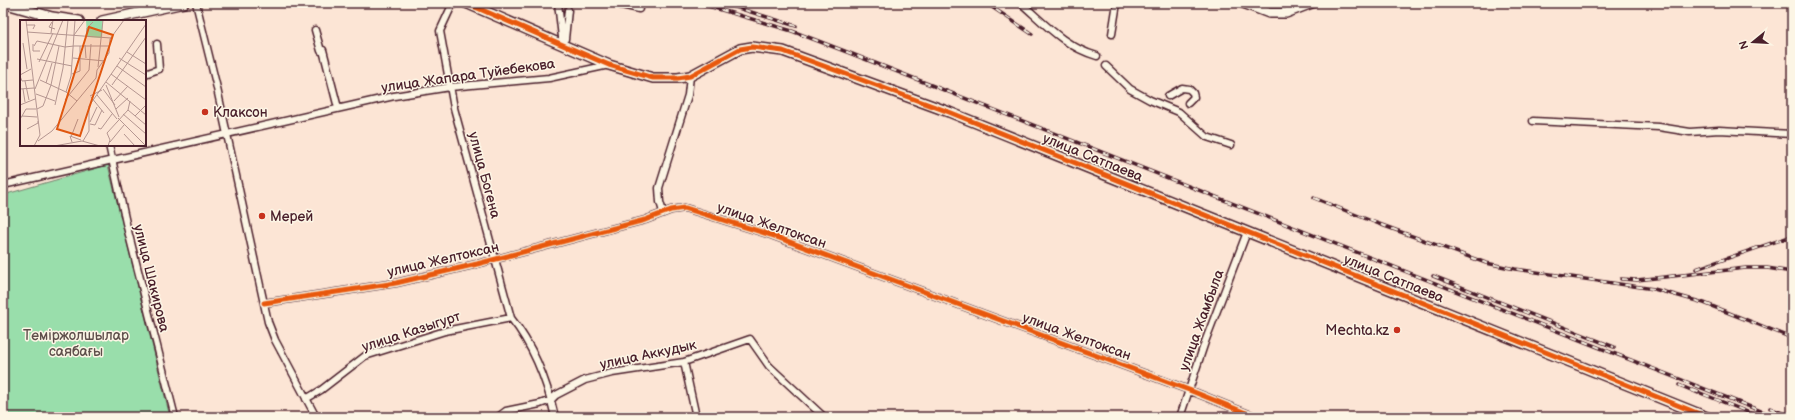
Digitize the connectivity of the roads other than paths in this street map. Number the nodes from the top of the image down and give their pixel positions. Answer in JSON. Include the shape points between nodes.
{"nodes":[{"id":1,"x":184,"y":3,"type":"edge"},
{"id":2,"x":196,"y":3,"type":"edge"},
{"id":3,"x":453,"y":3,"type":"edge"},
{"id":4,"x":466,"y":3,"type":"edge"},
{"id":5,"x":558,"y":3,"type":"edge"},
{"id":6,"x":613,"y":3,"type":"edge"},
{"id":7,"x":1021,"y":3,"type":"edge"},
{"id":8,"x":1117,"y":3,"type":"edge"},
{"id":9,"x":1243,"y":3,"type":"edge"},
{"id":10,"x":1312,"y":3,"type":"edge"},
{"id":11,"x":3,"y":4,"type":"edge"},
{"id":12,"x":570,"y":7,"type":"edge"},
{"id":13,"x":639,"y":10,"type":"dead end"},
{"id":14,"x":560,"y":13,"type":"junction"},
{"id":15,"x":68,"y":20,"type":"edge"},
{"id":16,"x":107,"y":20,"type":"edge"},
{"id":17,"x":315,"y":30,"type":"dead end"},
{"id":18,"x":1112,"y":34,"type":"dead end"},
{"id":19,"x":157,"y":44,"type":"dead end"},
{"id":20,"x":564,"y":46,"type":"junction"},
{"id":21,"x":1097,"y":56,"type":"dead end"},
{"id":22,"x":609,"y":65,"type":"junction"},
{"id":23,"x":1106,"y":66,"type":"dead end"},
{"id":24,"x":146,"y":74,"type":"edge"},
{"id":25,"x":690,"y":76,"type":"junction"},
{"id":26,"x":450,"y":87,"type":"junction"},
{"id":27,"x":1168,"y":96,"type":"dead end"},
{"id":28,"x":1188,"y":103,"type":"dead end"},
{"id":29,"x":338,"y":108,"type":"junction"},
{"id":30,"x":1533,"y":120,"type":"dead end"},
{"id":31,"x":226,"y":133,"type":"junction"},
{"id":32,"x":1792,"y":134,"type":"edge"},
{"id":33,"x":1231,"y":145,"type":"dead end"},
{"id":34,"x":109,"y":146,"type":"edge"},
{"id":35,"x":112,"y":159,"type":"junction"},
{"id":36,"x":3,"y":185,"type":"edge"},
{"id":37,"x":662,"y":212,"type":"junction"},
{"id":38,"x":1247,"y":232,"type":"junction"},
{"id":39,"x":496,"y":259,"type":"junction"},
{"id":40,"x":264,"y":303,"type":"junction"},
{"id":41,"x":511,"y":318,"type":"junction"},
{"id":42,"x":684,"y":362,"type":"junction"},
{"id":43,"x":1189,"y":390,"type":"junction"},
{"id":44,"x":306,"y":399,"type":"junction"},
{"id":45,"x":551,"y":400,"type":"junction"},
{"id":46,"x":175,"y":417,"type":"edge"},
{"id":47,"x":316,"y":417,"type":"edge"},
{"id":48,"x":498,"y":417,"type":"edge"},
{"id":49,"x":555,"y":417,"type":"edge"},
{"id":50,"x":696,"y":417,"type":"edge"},
{"id":51,"x":824,"y":417,"type":"edge"},
{"id":52,"x":1180,"y":417,"type":"edge"},
{"id":53,"x":1256,"y":417,"type":"edge"},
{"id":54,"x":1707,"y":417,"type":"edge"}],
"edges":[{"from":1,"to":16,"type":"street"},
{"from":2,"to":31,"type":"street"},
{"from":3,"to":26,"type":"street","name":"улица Богена","via":[[440,31]]},
{"from":4,"to":20,"type":"street","name":"улица Сатпаева"},
{"from":5,"to":14,"type":"street"},
{"from":6,"to":13,"type":"street"},
{"from":7,"to":21,"type":"street","via":[[1066,43]]},
{"from":8,"to":18,"type":"street"},
{"from":9,"to":10,"type":"street","via":[[1268,13],[1286,13]]},
{"from":11,"to":15,"type":"street"},
{"from":12,"to":14,"type":"street","via":[[565,13]]},
{"from":12,"to":20,"type":"street"},
{"from":14,"to":20,"type":"street"},
{"from":17,"to":29,"type":"street"},
{"from":19,"to":24,"type":"street","via":[[160,69]]},
{"from":20,"to":22,"type":"street","name":"улица Сатпаева"},
{"from":22,"to":25,"type":"street","name":"улица Сатпаева","via":[[653,78]]},
{"from":22,"to":26,"type":"street","name":"улица Жапара Туйебекова","via":[[549,78]]},
{"from":23,"to":33,"type":"street","via":[[1130,89],[1179,112],[1207,137]]},
{"from":25,"to":37,"type":"street","via":[[688,95],[659,188]]},
{"from":25,"to":38,"type":"street","name":"улица Сатпаева","via":[[740,49],[752,47],[783,51],[948,112]]},
{"from":26,"to":29,"type":"street","name":"улица Жапара Туйебекова"},
{"from":26,"to":39,"type":"street","name":"улица Богена"},
{"from":27,"to":28,"type":"street","via":[[1182,88],[1189,89],[1194,97]]},
{"from":29,"to":31,"type":"street","name":"улица Жапара Туйебекова"},
{"from":30,"to":32,"type":"street","via":[[1651,127],[1690,132],[1719,130]]},
{"from":31,"to":35,"type":"street","name":"улица Жапара Туйебекова"},
{"from":31,"to":40,"type":"street"},
{"from":34,"to":35,"type":"street","name":"улица Шакирова"},
{"from":35,"to":36,"type":"street","name":"улица Жапара Туйебекова"},
{"from":35,"to":46,"type":"street","name":"улица Шакирова"},
{"from":37,"to":39,"type":"street","name":"улица Желтоксан","via":[[645,220]]},
{"from":37,"to":43,"type":"street","name":"улица Желтоксан","via":[[686,208],[771,235]]},
{"from":38,"to":43,"type":"street","name":"улица Жамбыла"},
{"from":38,"to":54,"type":"street","name":"улица Сатпаева"},
{"from":39,"to":40,"type":"street","name":"улица Желтоксан","via":[[396,283]]},
{"from":39,"to":41,"type":"street","name":"улица Богена"},
{"from":40,"to":44,"type":"street","via":[[275,340]]},
{"from":41,"to":44,"type":"street","name":"улица Казыгурт","via":[[445,330],[365,356]]},
{"from":41,"to":45,"type":"street","name":"улица Богена","via":[[534,353]]},
{"from":42,"to":45,"type":"street","name":"улица Аккудык","via":[[612,373],[585,380],[556,394]]},
{"from":42,"to":50,"type":"street"},
{"from":42,"to":51,"type":"street","name":"улица Аккудык","via":[[750,339],[769,366]]},
{"from":43,"to":52,"type":"street","name":"улица Жамбыла"},
{"from":43,"to":53,"type":"street","name":"улица Желтоксан"},
{"from":44,"to":47,"type":"street"},
{"from":45,"to":48,"type":"street","name":"улица Аккудык","via":[[506,412]]},
{"from":45,"to":49,"type":"street","name":"улица Богена"}]}
